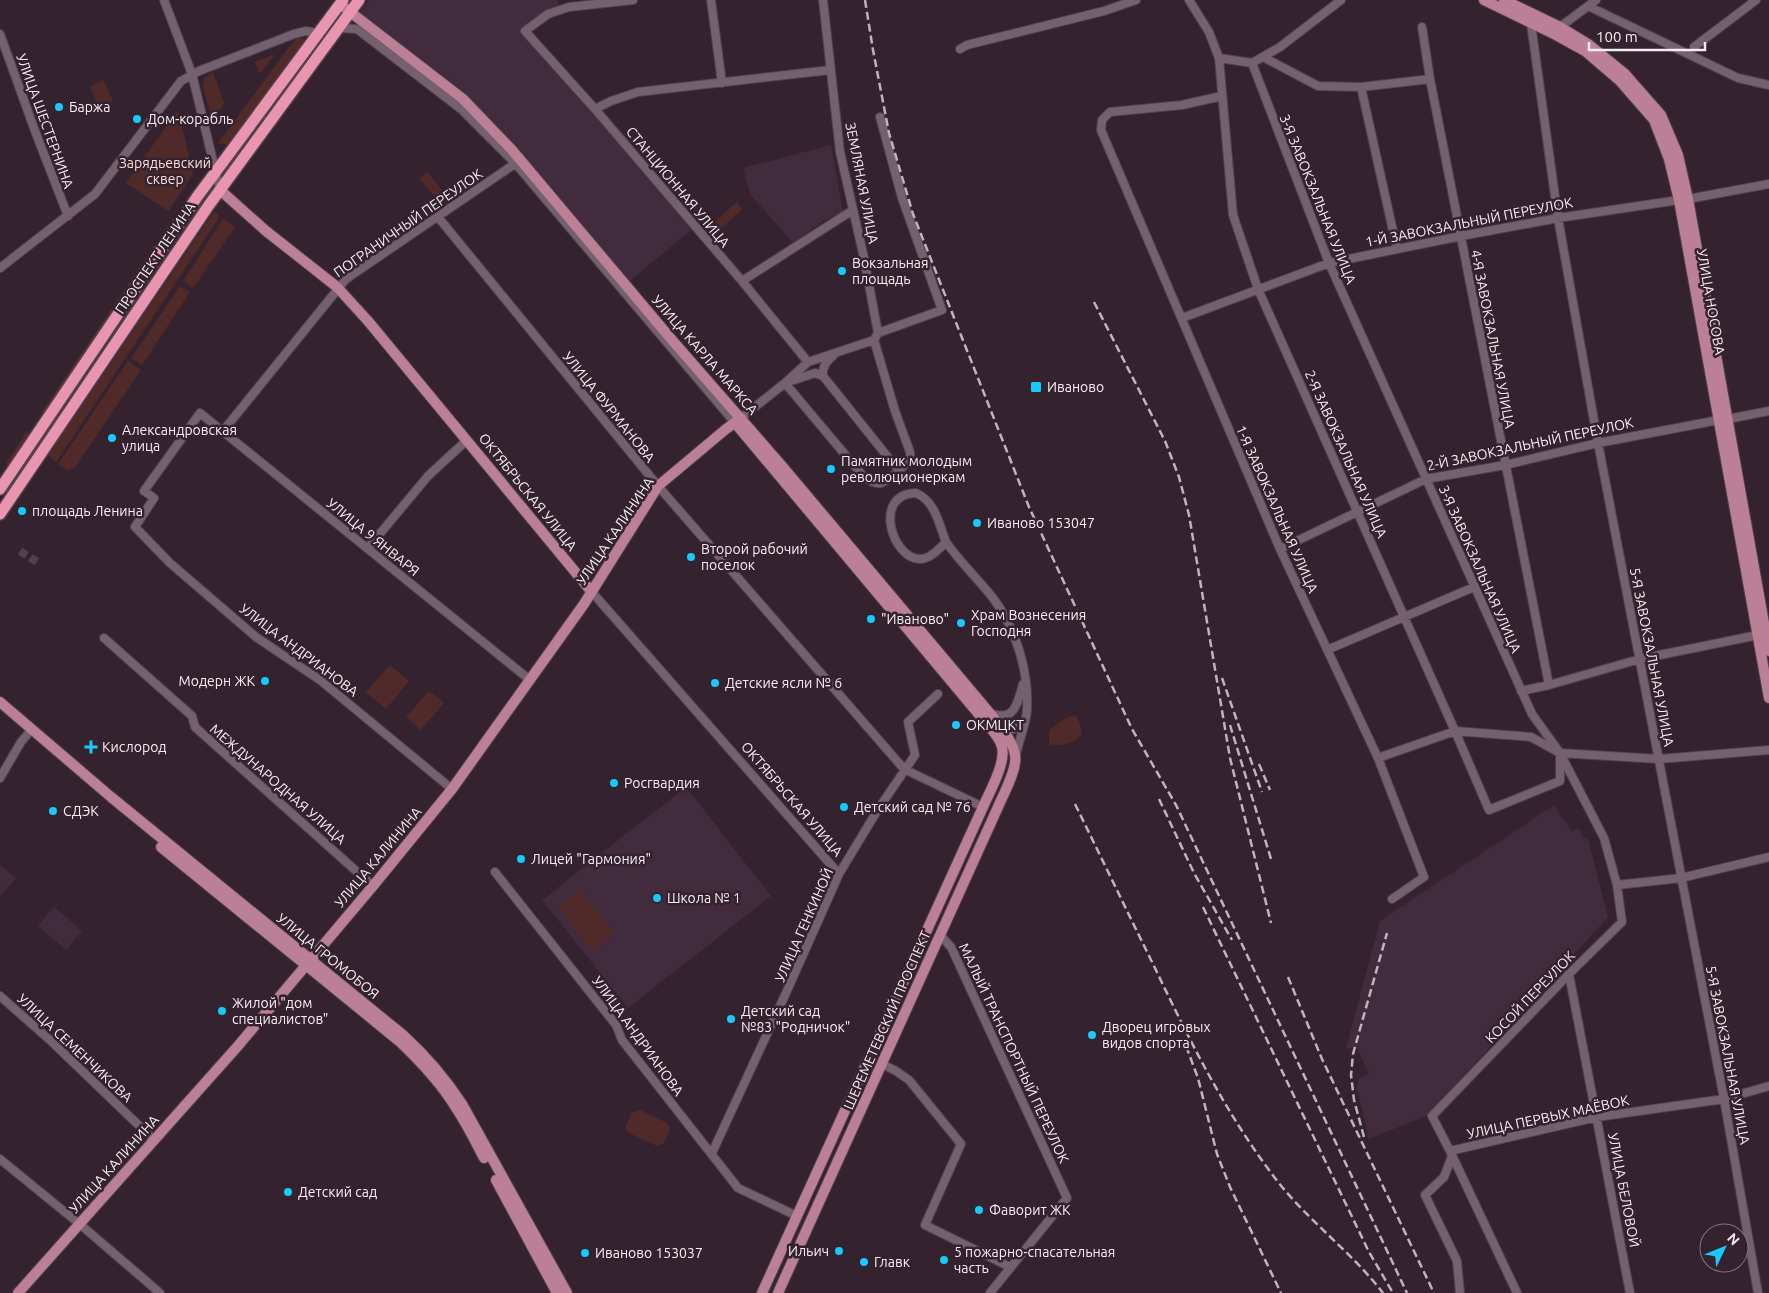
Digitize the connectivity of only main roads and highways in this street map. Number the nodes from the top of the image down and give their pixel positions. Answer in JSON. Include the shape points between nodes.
{"nodes":[{"id":1,"x":359,"y":0,"type":"edge"},
{"id":2,"x":1484,"y":0,"type":"edge"},
{"id":3,"x":1504,"y":0,"type":"edge"},
{"id":4,"x":341,"y":2,"type":"edge"},
{"id":5,"x":351,"y":12,"type":"junction"},
{"id":6,"x":1558,"y":31,"type":"junction"},
{"id":7,"x":220,"y":190,"type":"junction"},
{"id":8,"x":738,"y":420,"type":"junction"},
{"id":9,"x":0,"y":489,"type":"edge"},
{"id":10,"x":0,"y":514,"type":"edge"},
{"id":11,"x":591,"y":591,"type":"junction"},
{"id":12,"x":1762,"y":634,"type":"junction"},
{"id":13,"x":1769,"y":652,"type":"edge"},
{"id":14,"x":1769,"y":698,"type":"edge"},
{"id":15,"x":0,"y":702,"type":"edge"},
{"id":16,"x":0,"y":711,"type":"edge"},
{"id":17,"x":990,"y":718,"type":"junction"},
{"id":18,"x":30,"y":732,"type":"junction"},
{"id":19,"x":1016,"y":756,"type":"joint"},
{"id":20,"x":1003,"y":757,"type":"joint"},
{"id":21,"x":927,"y":929,"type":"junction"},
{"id":22,"x":940,"y":935,"type":"junction"},
{"id":23,"x":308,"y":963,"type":"junction"},
{"id":24,"x":868,"y":1058,"type":"junction"},
{"id":25,"x":882,"y":1064,"type":"junction"},
{"id":26,"x":763,"y":1290,"type":"edge"},
{"id":27,"x":18,"y":1293,"type":"edge"},
{"id":28,"x":557,"y":1293,"type":"edge"},
{"id":29,"x":567,"y":1293,"type":"edge"},
{"id":30,"x":775,"y":1293,"type":"edge"},
{"id":31,"x":778,"y":1293,"type":"edge"}],
"edges":[{"from":1,"to":5,"type":"highway","name":"ПРОСПЕКТ ЛЕНИНА"},
{"from":2,"to":6,"type":"main road","name":"УЛИЦА НОСОВА","via":[[1532,24]]},
{"from":3,"to":6,"type":"main road","name":"УЛИЦА НОСОВА"},
{"from":4,"to":5,"type":"main road","name":"УЛИЦА КАРЛА МАРКСА"},
{"from":4,"to":9,"type":"highway","name":"ПРОСПЕКТ ЛЕНИНА","via":[[215,170]]},
{"from":5,"to":7,"type":"highway","name":"ПРОСПЕКТ ЛЕНИНА"},
{"from":5,"to":8,"type":"main road","name":"УЛИЦА КАРЛА МАРКСА","via":[[463,100]]},
{"from":6,"to":12,"type":"main road","name":"УЛИЦА НОСОВА","via":[[1620,80],[1654,120],[1683,199]]},
{"from":7,"to":10,"type":"highway","name":"ПРОСПЕКТ ЛЕНИНА"},
{"from":7,"to":11,"type":"main road","name":"ОКТЯБРЬСКАЯ УЛИЦА","via":[[338,287]]},
{"from":8,"to":11,"type":"main road","name":"УЛИЦА КАЛИНИНА","via":[[658,486]]},
{"from":8,"to":17,"type":"main road","name":"УЛИЦА КАРЛА МАРКСА"},
{"from":11,"to":23,"type":"main road","name":"УЛИЦА КАЛИНИНА","via":[[452,789]]},
{"from":12,"to":13,"type":"main road","name":"УЛИЦА НОСОВА"},
{"from":12,"to":14,"type":"main road","name":"УЛИЦА НОСОВА"},
{"from":15,"to":18,"type":"main road","name":"УЛИЦА ГРОМОБОЯ"},
{"from":16,"to":18,"type":"main road","name":"УЛИЦА ГРОМОБОЯ"},
{"from":17,"to":19,"type":"main road","name":"УЛИЦА КАРЛА МАРКСА","via":[[1002,729]]},
{"from":17,"to":20,"type":"main road","name":"УЛИЦА КАРЛА МАРКСА","via":[[1002,746]]},
{"from":18,"to":23,"type":"main road","name":"УЛИЦА ГРОМОБОЯ"},
{"from":19,"to":22,"type":"main road","name":"ШЕРЕМЕТЕВСКИЙ ПРОСПЕКТ","via":[[998,807]]},
{"from":20,"to":21,"type":"main road","name":"ШЕРЕМЕТЕВСКИЙ ПРОСПЕКТ"},
{"from":21,"to":22,"type":"main road","name":"МАЛЫЙ ТРАНСПОРТНЫЙ ПЕРЕУЛОК"},
{"from":21,"to":24,"type":"main road","name":"ШЕРЕМЕТЕВСКИЙ ПРОСПЕКТ"},
{"from":22,"to":25,"type":"main road","name":"ШЕРЕМЕТЕВСКИЙ ПРОСПЕКТ"},
{"from":23,"to":27,"type":"main road","name":"УЛИЦА КАЛИНИНА"},
{"from":23,"to":28,"type":"main road","name":"УЛИЦА ГРОМОБОЯ","via":[[399,1041],[444,1090],[457,1108]]},
{"from":23,"to":29,"type":"main road","name":"УЛИЦА ГРОМОБОЯ","via":[[403,1035],[448,1083]]},
{"from":24,"to":25,"type":"main road"},
{"from":24,"to":26,"type":"main road","name":"ШЕРЕМЕТЕВСКИЙ ПРОСПЕКТ"},
{"from":25,"to":31,"type":"main road","name":"ШЕРЕМЕТЕВСКИЙ ПРОСПЕКТ"},
{"from":26,"to":30,"type":"main road","name":"ШЕРЕМЕТЕВСКИЙ ПРОСПЕКТ"}]}
